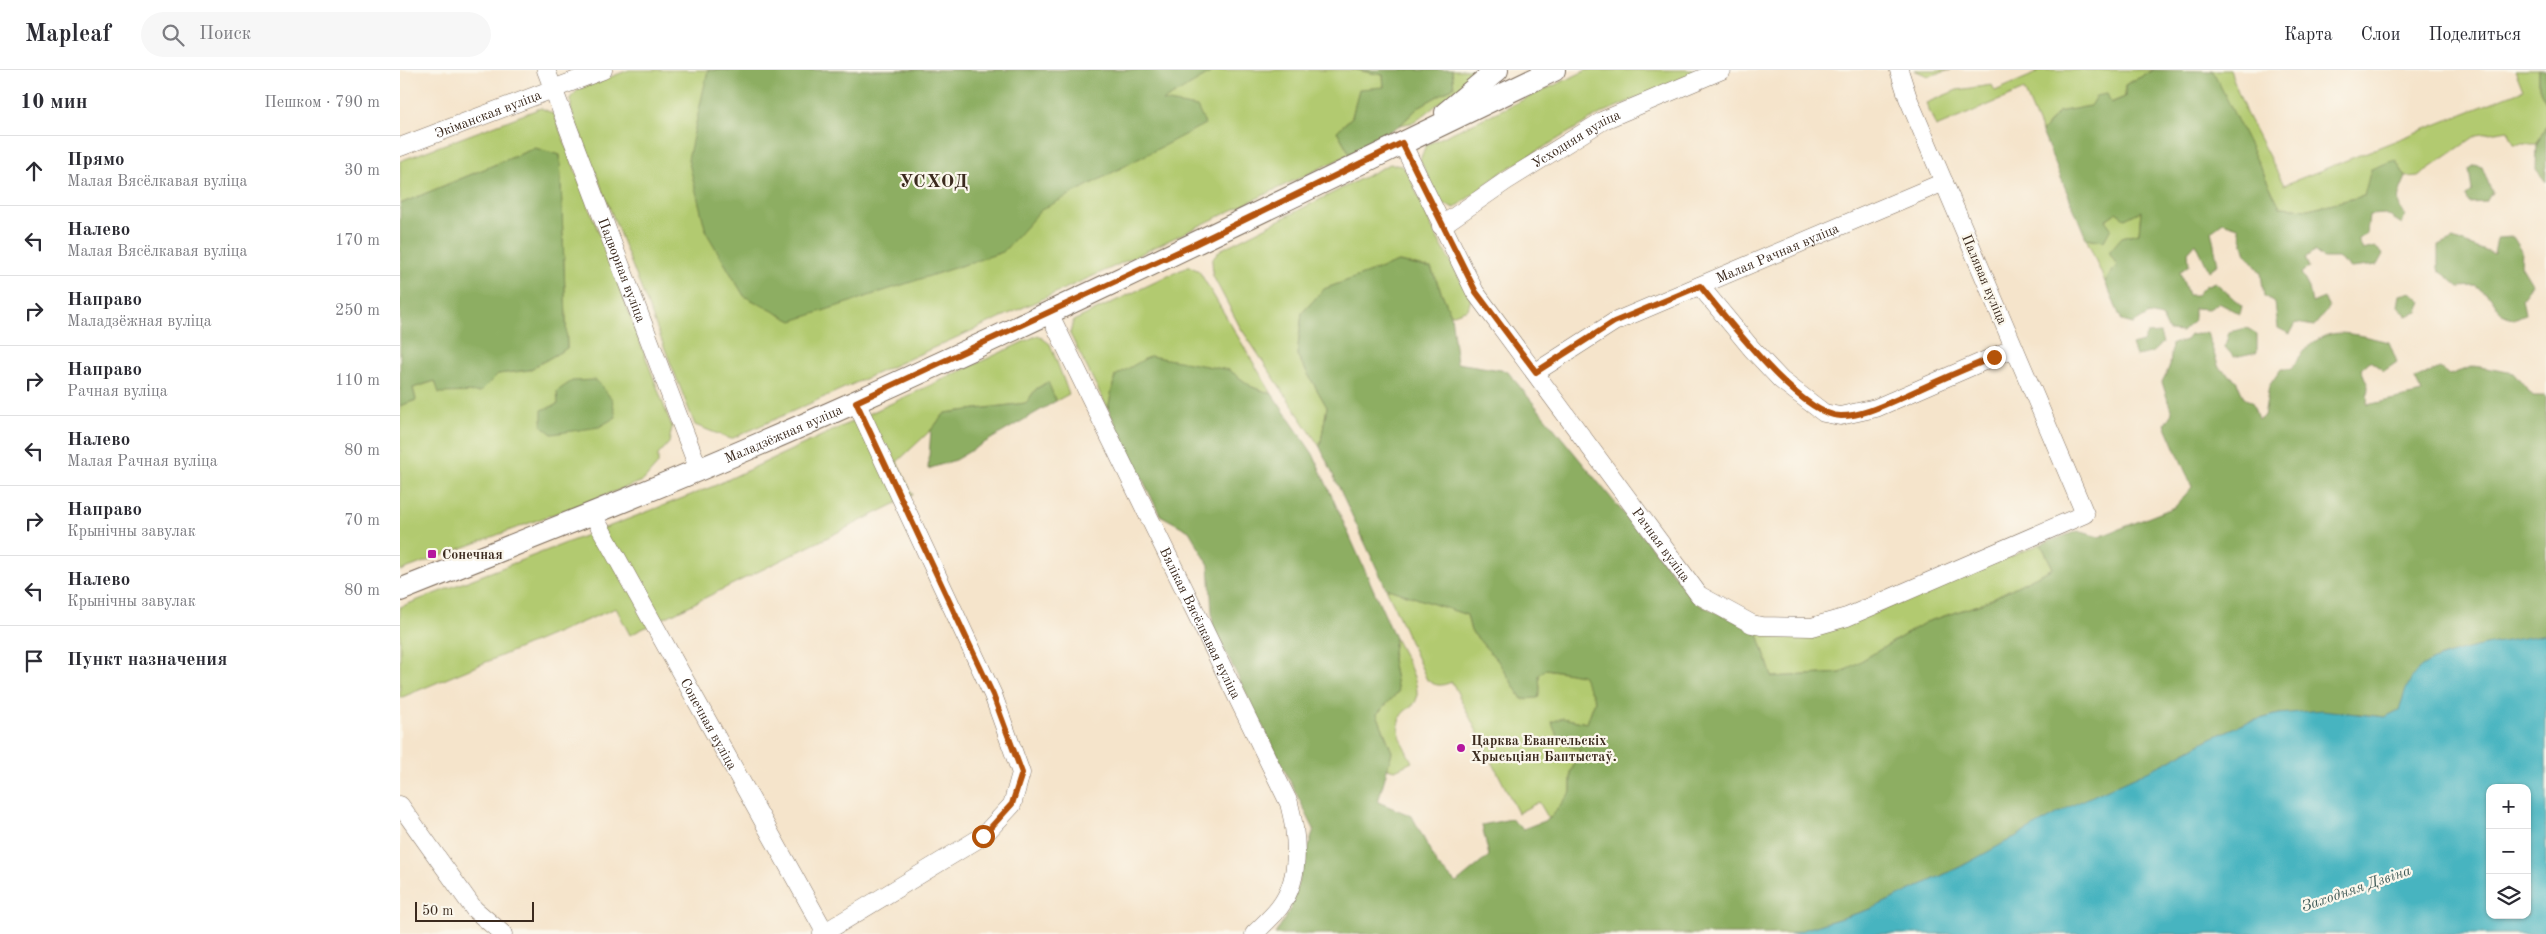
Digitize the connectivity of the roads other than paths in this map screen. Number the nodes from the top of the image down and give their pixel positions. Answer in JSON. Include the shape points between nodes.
{"nodes":[{"id":1,"x":546,"y":70,"type":"edge"},
{"id":2,"x":603,"y":70,"type":"edge"},
{"id":3,"x":1497,"y":70,"type":"edge"},
{"id":4,"x":1554,"y":70,"type":"edge"},
{"id":5,"x":1722,"y":70,"type":"edge"},
{"id":6,"x":1898,"y":70,"type":"edge"},
{"id":7,"x":553,"y":89,"type":"junction"},
{"id":8,"x":1402,"y":143,"type":"junction"},
{"id":9,"x":400,"y":147,"type":"edge"},
{"id":10,"x":1944,"y":182,"type":"junction"},
{"id":11,"x":1441,"y":226,"type":"junction"},
{"id":12,"x":1700,"y":286,"type":"junction"},
{"id":13,"x":1048,"y":313,"type":"junction"},
{"id":14,"x":2014,"y":348,"type":"junction"},
{"id":15,"x":1536,"y":372,"type":"junction"},
{"id":16,"x":856,"y":402,"type":"junction"},
{"id":17,"x":699,"y":470,"type":"junction"},
{"id":18,"x":592,"y":514,"type":"junction"},
{"id":19,"x":2085,"y":514,"type":"joint"},
{"id":20,"x":400,"y":590,"type":"edge"},
{"id":21,"x":400,"y":805,"type":"edge"},
{"id":22,"x":824,"y":933,"type":"edge"},
{"id":23,"x":503,"y":934,"type":"edge"},
{"id":24,"x":1254,"y":934,"type":"edge"}],
"edges":[{"from":1,"to":7,"type":"street","name":"Падворная вуліца"},
{"from":2,"to":7,"type":"street","name":"Экіманская вуліца"},
{"from":3,"to":8,"type":"main road","name":"Маладзёжная вуліца","via":[[1432,125]]},
{"from":4,"to":8,"type":"main road","name":"Маладзёжная вуліца"},
{"from":5,"to":11,"type":"street","name":"Усходняя вуліца","via":[[1604,120]]},
{"from":6,"to":10,"type":"street","name":"Палявая вуліца"},
{"from":7,"to":9,"type":"street","name":"Экіманская вуліца"},
{"from":7,"to":17,"type":"street","name":"Падворная вуліца"},
{"from":8,"to":11,"type":"street","name":"Рачная вуліца"},
{"from":8,"to":13,"type":"main road","name":"Маладзёжная вуліца"},
{"from":10,"to":12,"type":"street","name":"Малая Рачная вуліца"},
{"from":10,"to":14,"type":"street","name":"Палявая вуліца"},
{"from":11,"to":15,"type":"street","name":"Рачная вуліца","via":[[1476,292]]},
{"from":12,"to":14,"type":"street","via":[[1781,380],[1824,413],[1840,416],[1876,408]]},
{"from":12,"to":15,"type":"street","name":"Малая Рачная вуліца","via":[[1614,322]]},
{"from":13,"to":16,"type":"main road","name":"Маладзёжная вуліца"},
{"from":13,"to":24,"type":"street","name":"Вялікая Вясёлкавая вуліца","via":[[1289,803],[1296,830],[1297,856],[1292,882],[1280,907]]},
{"from":14,"to":19,"type":"street","name":"Палявая вуліца"},
{"from":15,"to":19,"type":"street","name":"Рачная вуліца","via":[[1699,595],[1752,624],[1812,627],[1847,617]]},
{"from":16,"to":17,"type":"main road","name":"Маладзёжная вуліца"},
{"from":16,"to":22,"type":"street","via":[[993,695],[1022,773],[1012,804],[983,836]]},
{"from":17,"to":18,"type":"main road","name":"Маладзёжная вуліца"},
{"from":18,"to":20,"type":"main road","name":"Маладзёжная вуліца"},
{"from":18,"to":22,"type":"street","name":"Сонечная вуліца"},
{"from":21,"to":23,"type":"street","via":[[474,909]]}]}
